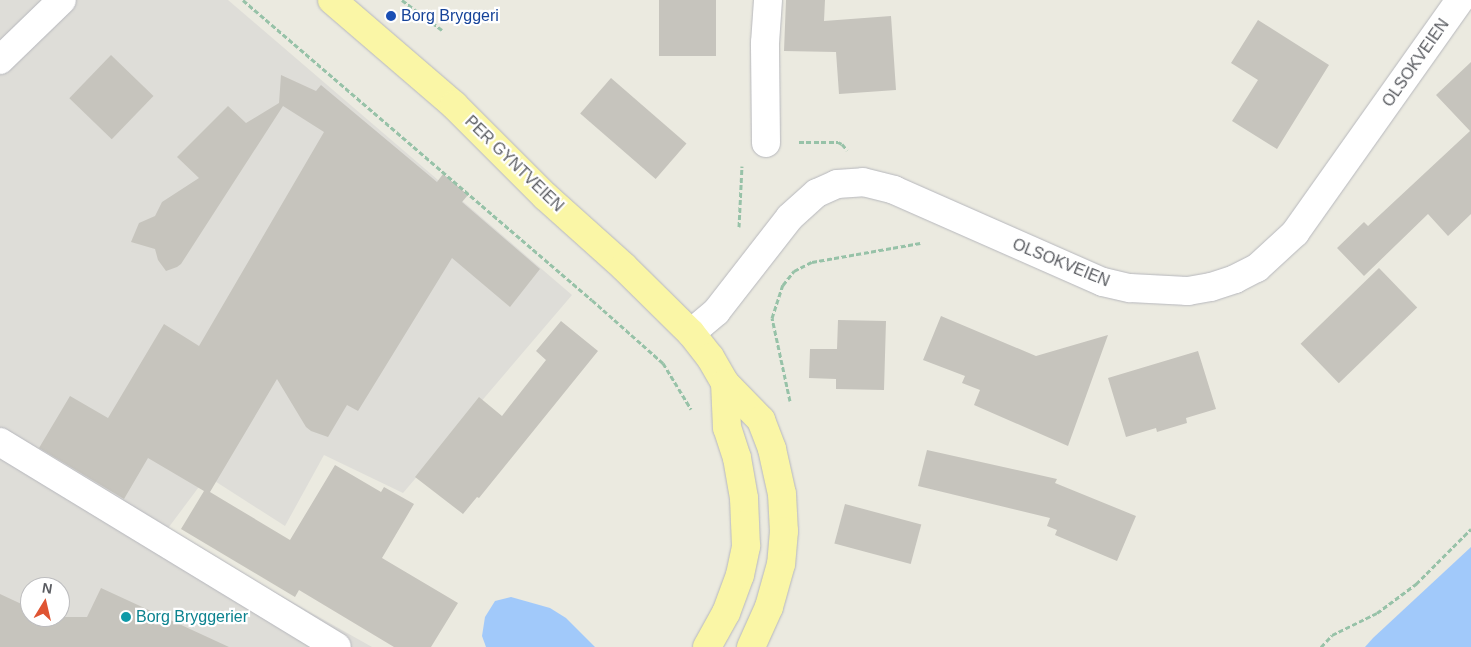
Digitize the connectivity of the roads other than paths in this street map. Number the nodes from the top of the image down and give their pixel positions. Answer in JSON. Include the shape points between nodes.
{"nodes":[{"id":1,"x":62,"y":0,"type":"edge"},
{"id":2,"x":332,"y":0,"type":"edge"},
{"id":3,"x":768,"y":0,"type":"edge"},
{"id":4,"x":1460,"y":0,"type":"edge"},
{"id":5,"x":0,"y":60,"type":"edge"},
{"id":6,"x":766,"y":137,"type":"road end"},
{"id":7,"x":690,"y":333,"type":"junction"},
{"id":8,"x":725,"y":383,"type":"junction"},
{"id":9,"x":0,"y":442,"type":"edge"},
{"id":10,"x":337,"y":647,"type":"edge"},
{"id":11,"x":707,"y":647,"type":"edge"},
{"id":12,"x":752,"y":647,"type":"edge"}],
"edges":[{"from":1,"to":5,"type":"street"},
{"from":2,"to":7,"type":"main road","name":"PER GYNTVEIEN","via":[[454,105]]},
{"from":3,"to":6,"type":"street"},
{"from":4,"to":7,"type":"street","name":"OLSOKVEIEN","via":[[1295,233],[1257,268],[1235,279],[1211,288],[1188,291],[1130,288],[1103,282],[908,196],[863,182],[837,184],[804,202],[716,312]]},
{"from":7,"to":8,"type":"main road","name":"PER GYNTVEIEN","via":[[710,357]]},
{"from":8,"to":11,"type":"main road","via":[[727,428],[737,458],[744,498],[746,546],[740,575],[726,613]]},
{"from":8,"to":12,"type":"main road","via":[[761,420],[772,449],[782,494],[784,531],[781,564],[769,607]]},
{"from":9,"to":10,"type":"street"}]}
